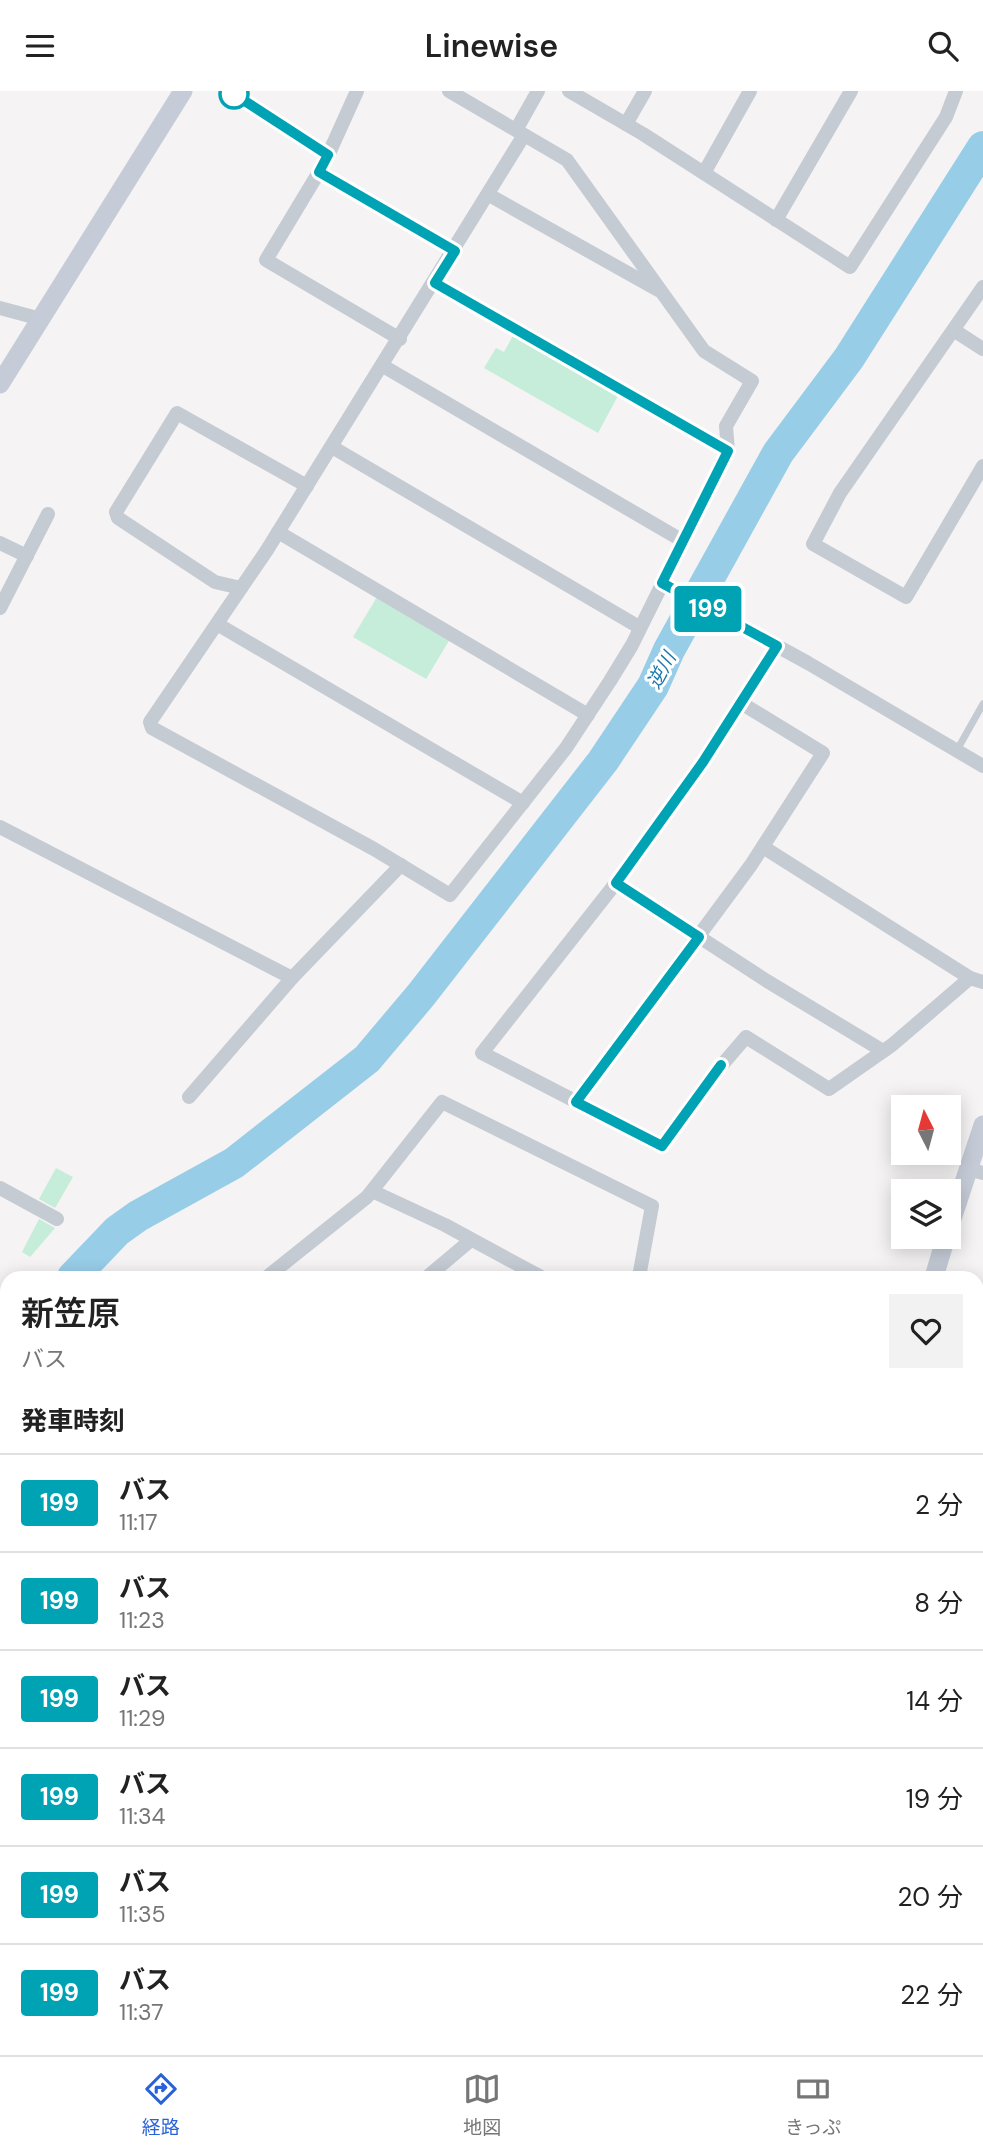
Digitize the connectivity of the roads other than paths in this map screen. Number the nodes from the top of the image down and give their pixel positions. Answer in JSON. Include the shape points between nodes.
{"nodes":[{"id":1,"x":183,"y":91,"type":"edge"},
{"id":2,"x":357,"y":91,"type":"edge"},
{"id":3,"x":449,"y":91,"type":"edge"},
{"id":4,"x":538,"y":91,"type":"edge"},
{"id":5,"x":569,"y":91,"type":"edge"},
{"id":6,"x":645,"y":91,"type":"edge"},
{"id":7,"x":750,"y":91,"type":"edge"},
{"id":8,"x":851,"y":91,"type":"edge"},
{"id":9,"x":956,"y":91,"type":"edge"},
{"id":10,"x":234,"y":94,"type":"dead end"},
{"id":11,"x":626,"y":124,"type":"junction"},
{"id":12,"x":520,"y":133,"type":"junction"},
{"id":13,"x":328,"y":155,"type":"junction"},
{"id":14,"x":319,"y":172,"type":"junction"},
{"id":15,"x":704,"y":173,"type":"junction"},
{"id":16,"x":489,"y":195,"type":"junction"},
{"id":17,"x":776,"y":220,"type":"junction"},
{"id":18,"x":455,"y":251,"type":"junction"},
{"id":19,"x":435,"y":283,"type":"junction"},
{"id":20,"x":983,"y":287,"type":"edge"},
{"id":21,"x":662,"y":293,"type":"junction"},
{"id":22,"x":0,"y":308,"type":"edge"},
{"id":23,"x":41,"y":319,"type":"junction"},
{"id":24,"x":955,"y":331,"type":"junction"},
{"id":25,"x":400,"y":339,"type":"junction"},
{"id":26,"x":983,"y":349,"type":"edge"},
{"id":27,"x":383,"y":366,"type":"junction"},
{"id":28,"x":0,"y":384,"type":"edge"},
{"id":29,"x":332,"y":447,"type":"junction"},
{"id":30,"x":728,"y":451,"type":"junction"},
{"id":31,"x":980,"y":476,"type":"edge"},
{"id":32,"x":307,"y":486,"type":"junction"},
{"id":33,"x":48,"y":514,"type":"dead end"},
{"id":34,"x":278,"y":532,"type":"junction"},
{"id":35,"x":683,"y":541,"type":"junction"},
{"id":36,"x":0,"y":543,"type":"edge"},
{"id":37,"x":27,"y":556,"type":"junction"},
{"id":38,"x":668,"y":587,"type":"junction"},
{"id":39,"x":241,"y":588,"type":"junction"},
{"id":40,"x":0,"y":608,"type":"edge"},
{"id":41,"x":217,"y":624,"type":"junction"},
{"id":42,"x":639,"y":627,"type":"junction"},
{"id":43,"x":777,"y":646,"type":"junction"},
{"id":44,"x":741,"y":703,"type":"junction"},
{"id":45,"x":983,"y":704,"type":"edge"},
{"id":46,"x":588,"y":715,"type":"junction"},
{"id":47,"x":957,"y":750,"type":"junction"},
{"id":48,"x":983,"y":766,"type":"edge"},
{"id":49,"x":523,"y":803,"type":"junction"},
{"id":50,"x":0,"y":827,"type":"edge"},
{"id":51,"x":763,"y":847,"type":"junction"},
{"id":52,"x":401,"y":865,"type":"junction"},
{"id":53,"x":616,"y":883,"type":"junction"},
{"id":54,"x":699,"y":937,"type":"junction"},
{"id":55,"x":292,"y":978,"type":"junction"},
{"id":56,"x":977,"y":980,"type":"edge"},
{"id":57,"x":883,"y":1051,"type":"junction"},
{"id":58,"x":188,"y":1097,"type":"dead end"},
{"id":59,"x":576,"y":1102,"type":"junction"},
{"id":60,"x":983,"y":1125,"type":"edge"},
{"id":61,"x":976,"y":1171,"type":"edge"},
{"id":62,"x":372,"y":1191,"type":"junction"},
{"id":63,"x":1,"y":1192,"type":"edge"},
{"id":64,"x":961,"y":1203,"type":"edge"},
{"id":65,"x":57,"y":1219,"type":"dead end"},
{"id":66,"x":471,"y":1240,"type":"junction"},
{"id":67,"x":942,"y":1249,"type":"edge"},
{"id":68,"x":274,"y":1271,"type":"edge"},
{"id":69,"x":434,"y":1271,"type":"edge"},
{"id":70,"x":530,"y":1271,"type":"edge"},
{"id":71,"x":640,"y":1271,"type":"edge"},
{"id":72,"x":936,"y":1271,"type":"edge"}],
"edges":[{"from":1,"to":23,"type":"street"},
{"from":2,"to":13,"type":"street"},
{"from":3,"to":12,"type":"street"},
{"from":4,"to":12,"type":"street"},
{"from":5,"to":11,"type":"street"},
{"from":6,"to":11,"type":"street"},
{"from":7,"to":15,"type":"street"},
{"from":8,"to":17,"type":"street"},
{"from":9,"to":17,"type":"street","via":[[946,117],[850,267]]},
{"from":10,"to":13,"type":"street"},
{"from":11,"to":15,"type":"street"},
{"from":12,"to":16,"type":"street"},
{"from":12,"to":21,"type":"street","via":[[567,160]]},
{"from":13,"to":14,"type":"street"},
{"from":14,"to":18,"type":"street"},
{"from":14,"to":25,"type":"street","via":[[266,260]]},
{"from":15,"to":17,"type":"street"},
{"from":16,"to":18,"type":"street"},
{"from":16,"to":21,"type":"street"},
{"from":18,"to":19,"type":"street"},
{"from":19,"to":25,"type":"street"},
{"from":19,"to":30,"type":"street"},
{"from":20,"to":24,"type":"street"},
{"from":21,"to":30,"type":"street","via":[[704,351],[752,381],[726,426]]},
{"from":22,"to":23,"type":"street"},
{"from":23,"to":28,"type":"street"},
{"from":24,"to":26,"type":"street"},
{"from":24,"to":31,"type":"street","via":[[840,493],[813,544],[906,597]]},
{"from":25,"to":27,"type":"street"},
{"from":27,"to":29,"type":"street"},
{"from":27,"to":35,"type":"street"},
{"from":29,"to":32,"type":"street"},
{"from":29,"to":42,"type":"street"},
{"from":30,"to":35,"type":"street"},
{"from":32,"to":34,"type":"street"},
{"from":32,"to":39,"type":"street","via":[[177,413],[116,512],[118,518],[215,582]]},
{"from":33,"to":37,"type":"street"},
{"from":34,"to":39,"type":"street"},
{"from":34,"to":46,"type":"street"},
{"from":35,"to":38,"type":"street"},
{"from":36,"to":37,"type":"street"},
{"from":37,"to":40,"type":"street"},
{"from":38,"to":42,"type":"street"},
{"from":38,"to":43,"type":"street"},
{"from":39,"to":41,"type":"street"},
{"from":41,"to":49,"type":"street"},
{"from":41,"to":52,"type":"street","via":[[150,722],[152,728]]},
{"from":42,"to":46,"type":"street"},
{"from":43,"to":44,"type":"street"},
{"from":43,"to":47,"type":"street"},
{"from":44,"to":51,"type":"street","via":[[823,753]]},
{"from":44,"to":53,"type":"street"},
{"from":45,"to":47,"type":"lane"},
{"from":46,"to":49,"type":"street"},
{"from":47,"to":48,"type":"street"},
{"from":49,"to":52,"type":"street","via":[[450,895]]},
{"from":50,"to":55,"type":"street"},
{"from":51,"to":54,"type":"street"},
{"from":51,"to":56,"type":"street"},
{"from":52,"to":55,"type":"street"},
{"from":53,"to":54,"type":"street"},
{"from":53,"to":59,"type":"street","via":[[482,1053]]},
{"from":54,"to":57,"type":"street"},
{"from":54,"to":59,"type":"street"},
{"from":55,"to":58,"type":"street"},
{"from":56,"to":57,"type":"street"},
{"from":57,"to":59,"type":"street","via":[[829,1089],[746,1037],[662,1146]]},
{"from":60,"to":61,"type":"street"},
{"from":61,"to":64,"type":"street"},
{"from":62,"to":66,"type":"street"},
{"from":62,"to":68,"type":"street"},
{"from":62,"to":71,"type":"street","via":[[442,1102],[652,1206]]},
{"from":63,"to":65,"type":"street"},
{"from":66,"to":69,"type":"street"},
{"from":66,"to":70,"type":"street"},
{"from":67,"to":72,"type":"street"}]}
